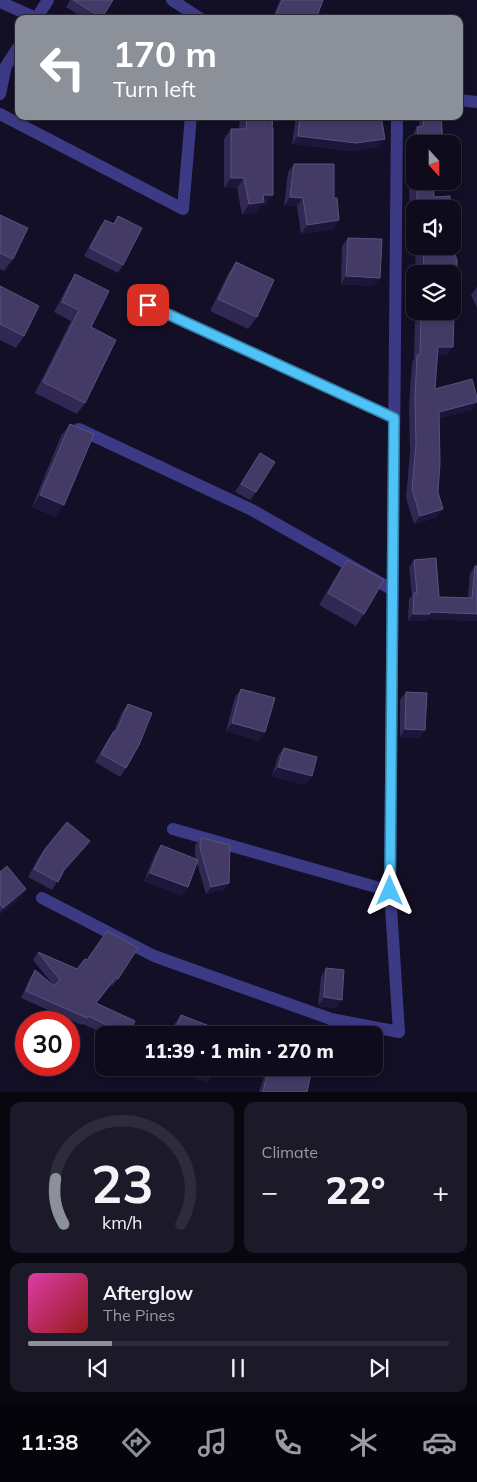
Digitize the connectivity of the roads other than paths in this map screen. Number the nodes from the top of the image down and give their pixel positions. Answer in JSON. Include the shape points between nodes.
{"nodes":[{"id":1,"x":48,"y":0,"type":"edge"},
{"id":2,"x":172,"y":0,"type":"edge"},
{"id":3,"x":0,"y":2,"type":"edge"},
{"id":4,"x":29,"y":15,"type":"edge"},
{"id":5,"x":38,"y":15,"type":"edge"},
{"id":6,"x":194,"y":15,"type":"edge"},
{"id":7,"x":15,"y":52,"type":"edge"},
{"id":8,"x":0,"y":94,"type":"edge"},
{"id":9,"x":463,"y":100,"type":"edge"},
{"id":10,"x":477,"y":102,"type":"edge"},
{"id":11,"x":0,"y":114,"type":"edge"},
{"id":12,"x":191,"y":120,"type":"edge"},
{"id":13,"x":397,"y":120,"type":"edge"},
{"id":14,"x":148,"y":305,"type":"dead end"},
{"id":15,"x":394,"y":418,"type":"junction"},
{"id":16,"x":76,"y":428,"type":"edge"},
{"id":17,"x":392,"y":590,"type":"junction"},
{"id":18,"x":172,"y":829,"type":"dead end"},
{"id":19,"x":390,"y":891,"type":"junction"},
{"id":20,"x":42,"y":898,"type":"dead end"}],
"edges":[{"from":1,"to":5,"type":"street"},
{"from":2,"to":6,"type":"street"},
{"from":3,"to":4,"type":"street"},
{"from":7,"to":8,"type":"street","via":[[6,66]]},
{"from":9,"to":10,"type":"street"},
{"from":11,"to":12,"type":"street","via":[[184,209]]},
{"from":13,"to":15,"type":"street"},
{"from":14,"to":15,"type":"street"},
{"from":15,"to":17,"type":"street"},
{"from":16,"to":17,"type":"street","via":[[252,510]]},
{"from":17,"to":19,"type":"street"},
{"from":18,"to":19,"type":"street"},
{"from":19,"to":20,"type":"street","via":[[399,1032],[331,1019],[154,956]]}]}
